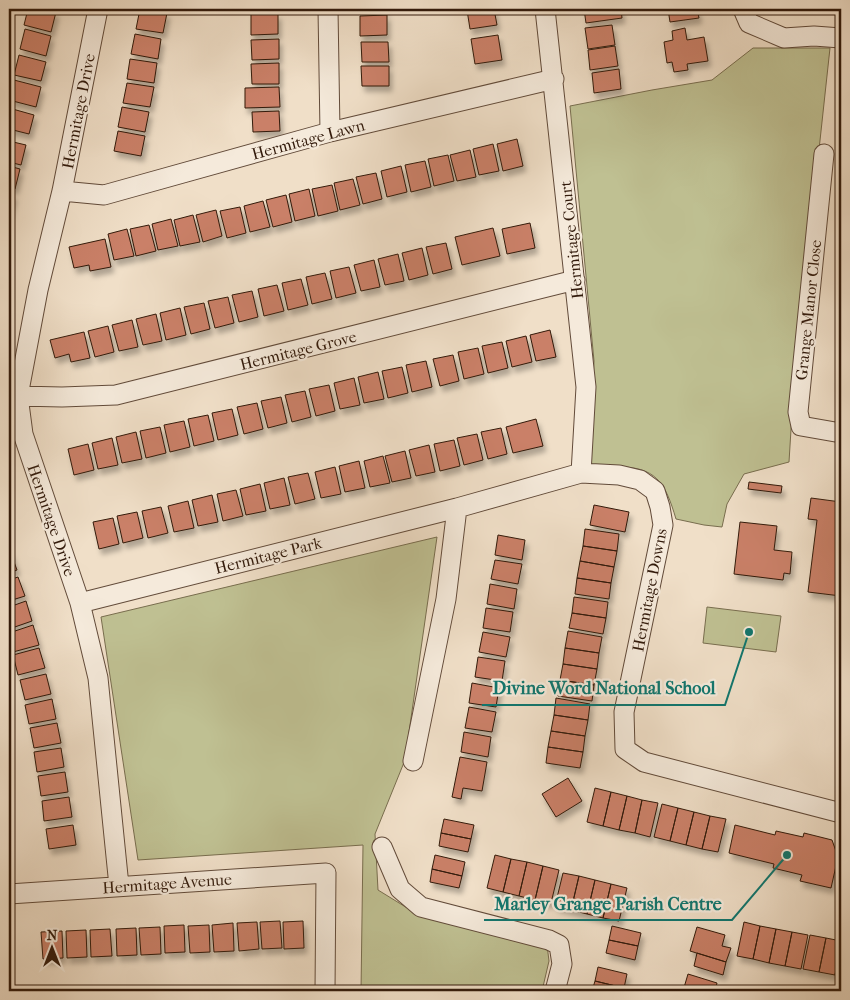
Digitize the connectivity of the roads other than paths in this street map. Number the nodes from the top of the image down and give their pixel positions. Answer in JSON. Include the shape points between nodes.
{"nodes":[{"id":1,"x":98,"y":9,"type":"edge"},
{"id":2,"x":328,"y":9,"type":"edge"},
{"id":3,"x":545,"y":9,"type":"edge"},
{"id":4,"x":743,"y":9,"type":"edge"},
{"id":5,"x":841,"y":38,"type":"edge"},
{"id":6,"x":554,"y":79,"type":"junction"},
{"id":7,"x":330,"y":132,"type":"junction"},
{"id":8,"x":824,"y":154,"type":"dead end"},
{"id":9,"x":62,"y":191,"type":"junction"},
{"id":10,"x":575,"y":280,"type":"junction"},
{"id":11,"x":18,"y":396,"type":"junction"},
{"id":12,"x":841,"y":433,"type":"edge"},
{"id":13,"x":582,"y":473,"type":"junction"},
{"id":14,"x":457,"y":508,"type":"junction"},
{"id":15,"x":80,"y":603,"type":"junction"},
{"id":16,"x":413,"y":762,"type":"dead end"},
{"id":17,"x":841,"y":812,"type":"edge"},
{"id":18,"x":382,"y":847,"type":"dead end"},
{"id":19,"x":119,"y":886,"type":"junction"},
{"id":20,"x":9,"y":894,"type":"edge"},
{"id":21,"x":325,"y":991,"type":"edge"},
{"id":22,"x":555,"y":991,"type":"edge"}],
"edges":[{"from":1,"to":9,"type":"street","name":"Hermitage Drive"},
{"from":2,"to":7,"type":"street"},
{"from":3,"to":6,"type":"street","name":"Hermitage Court"},
{"from":4,"to":5,"type":"street","via":[[749,23],[784,38]]},
{"from":6,"to":7,"type":"street","name":"Hermitage Lawn"},
{"from":6,"to":10,"type":"street","name":"Hermitage Court"},
{"from":7,"to":9,"type":"street","name":"Hermitage Lawn","via":[[104,195]]},
{"from":8,"to":12,"type":"street","name":"Grange Manor Close","via":[[798,412],[801,426]]},
{"from":9,"to":11,"type":"street","name":"Hermitage Drive","via":[[38,290]]},
{"from":10,"to":11,"type":"street","name":"Hermitage Grove","via":[[116,395]]},
{"from":10,"to":13,"type":"street","name":"Hermitage Court","via":[[586,387]]},
{"from":11,"to":15,"type":"street","name":"Hermitage Drive","via":[[23,434]]},
{"from":13,"to":14,"type":"street","name":"Hermitage Park"},
{"from":13,"to":17,"type":"street","name":"Hermitage Downs","via":[[640,480],[655,491],[663,525],[624,712],[625,749],[644,762]]},
{"from":14,"to":15,"type":"street","name":"Hermitage Park"},
{"from":14,"to":16,"type":"street","via":[[446,599]]},
{"from":15,"to":19,"type":"street","name":"Hermitage Drive","via":[[98,678]]},
{"from":18,"to":22,"type":"street","via":[[400,889],[421,907],[559,945],[562,964]]},
{"from":19,"to":20,"type":"street","name":"Hermitage Avenue"},
{"from":19,"to":21,"type":"street","name":"Hermitage Avenue","via":[[326,872]]}]}
